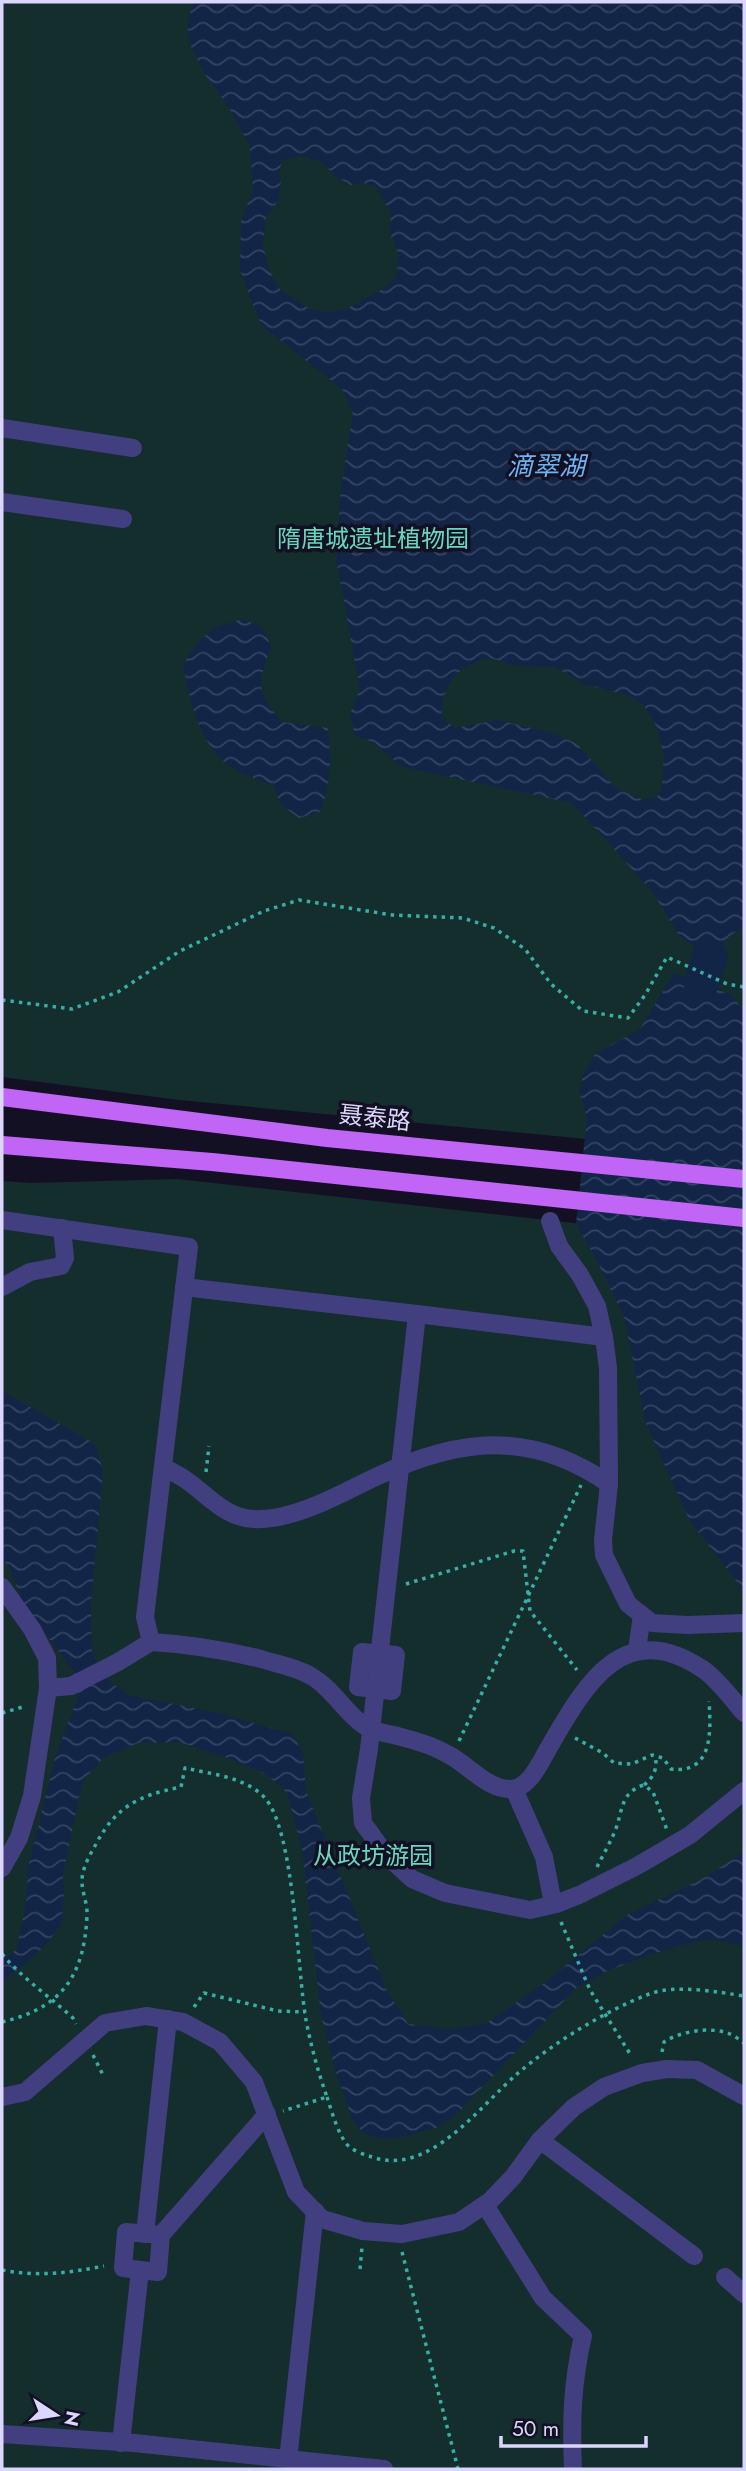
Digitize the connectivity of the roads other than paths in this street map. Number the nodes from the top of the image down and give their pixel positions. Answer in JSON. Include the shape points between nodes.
{"nodes":[{"id":1,"x":2,"y":428,"type":"edge"},
{"id":2,"x":133,"y":448,"type":"dead end"},
{"id":3,"x":2,"y":502,"type":"edge"},
{"id":4,"x":123,"y":519,"type":"dead end"},
{"id":5,"x":2,"y":1097,"type":"edge"},
{"id":6,"x":2,"y":1145,"type":"edge"},
{"id":7,"x":744,"y":1180,"type":"edge"},
{"id":8,"x":744,"y":1218,"type":"edge"},
{"id":9,"x":2,"y":1220,"type":"edge"},
{"id":10,"x":550,"y":1221,"type":"dead end"},
{"id":11,"x":62,"y":1228,"type":"junction"},
{"id":12,"x":2,"y":1287,"type":"edge"},
{"id":13,"x":184,"y":1287,"type":"junction"},
{"id":14,"x":417,"y":1314,"type":"junction"},
{"id":15,"x":604,"y":1337,"type":"junction"},
{"id":16,"x":400,"y":1466,"type":"junction"},
{"id":17,"x":163,"y":1467,"type":"junction"},
{"id":18,"x":609,"y":1484,"type":"junction"},
{"id":19,"x":2,"y":1587,"type":"edge"},
{"id":20,"x":642,"y":1615,"type":"junction"},
{"id":21,"x":744,"y":1623,"type":"edge"},
{"id":22,"x":150,"y":1642,"type":"junction"},
{"id":23,"x":636,"y":1650,"type":"junction"},
{"id":24,"x":46,"y":1695,"type":"junction"},
{"id":25,"x":744,"y":1713,"type":"edge"},
{"id":26,"x":371,"y":1729,"type":"junction"},
{"id":27,"x":514,"y":1789,"type":"junction"},
{"id":28,"x":744,"y":1791,"type":"edge"},
{"id":29,"x":2,"y":1868,"type":"edge"},
{"id":30,"x":553,"y":1905,"type":"junction"},
{"id":31,"x":175,"y":2021,"type":"junction"},
{"id":32,"x":744,"y":2096,"type":"edge"},
{"id":33,"x":2,"y":2097,"type":"edge"},
{"id":34,"x":268,"y":2115,"type":"junction"},
{"id":35,"x":540,"y":2140,"type":"junction"},
{"id":36,"x":485,"y":2205,"type":"junction"},
{"id":37,"x":315,"y":2211,"type":"junction"},
{"id":38,"x":153,"y":2235,"type":"junction"},
{"id":39,"x":694,"y":2256,"type":"dead end"},
{"id":40,"x":140,"y":2270,"type":"junction"},
{"id":41,"x":725,"y":2277,"type":"dead end"},
{"id":42,"x":744,"y":2294,"type":"edge"},
{"id":43,"x":2,"y":2434,"type":"edge"},
{"id":44,"x":121,"y":2443,"type":"junction"},
{"id":45,"x":288,"y":2460,"type":"junction"},
{"id":46,"x":384,"y":2469,"type":"edge"},
{"id":47,"x":573,"y":2469,"type":"edge"}],
"edges":[{"from":1,"to":2,"type":"street"},
{"from":3,"to":4,"type":"street"},
{"from":5,"to":7,"type":"main road","name":"聂泰路","via":[[327,1138]]},
{"from":6,"to":8,"type":"main road"},
{"from":9,"to":11,"type":"street"},
{"from":10,"to":15,"type":"street","via":[[559,1246],[597,1306]]},
{"from":11,"to":12,"type":"street","via":[[65,1258],[61,1266],[30,1272]]},
{"from":11,"to":13,"type":"street","via":[[189,1247]]},
{"from":13,"to":14,"type":"street"},
{"from":13,"to":17,"type":"street"},
{"from":14,"to":15,"type":"street"},
{"from":14,"to":16,"type":"street"},
{"from":15,"to":18,"type":"street"},
{"from":16,"to":17,"type":"street","via":[[308,1508],[253,1519],[232,1515]]},
{"from":16,"to":18,"type":"street","via":[[472,1445],[514,1446],[554,1454]]},
{"from":16,"to":26,"type":"street"},
{"from":17,"to":22,"type":"street","via":[[145,1617]]},
{"from":18,"to":20,"type":"street","via":[[604,1555],[628,1604]]},
{"from":19,"to":24,"type":"street","via":[[47,1658]]},
{"from":20,"to":21,"type":"street","via":[[652,1623],[664,1624]]},
{"from":20,"to":23,"type":"street"},
{"from":22,"to":24,"type":"street"},
{"from":22,"to":26,"type":"street","via":[[194,1644],[312,1676]]},
{"from":23,"to":25,"type":"street","via":[[653,1648],[677,1655],[706,1671]]},
{"from":23,"to":27,"type":"street","via":[[612,1663],[589,1685],[527,1782]]},
{"from":24,"to":29,"type":"street","via":[[32,1796],[19,1838]]},
{"from":26,"to":27,"type":"street","via":[[452,1756],[497,1788]]},
{"from":26,"to":30,"type":"street","via":[[361,1798],[363,1823],[387,1856],[412,1879],[445,1893],[530,1910]]},
{"from":27,"to":30,"type":"street","via":[[544,1857]]},
{"from":28,"to":30,"type":"street","via":[[690,1835]]},
{"from":31,"to":33,"type":"street","via":[[146,2016],[105,2023],[25,2092]]},
{"from":31,"to":34,"type":"street","via":[[220,2042],[254,2082]]},
{"from":31,"to":38,"type":"street"},
{"from":32,"to":35,"type":"street","via":[[696,2070],[650,2072],[604,2087],[574,2107]]},
{"from":34,"to":37,"type":"street","via":[[296,2192]]},
{"from":34,"to":38,"type":"street"},
{"from":35,"to":36,"type":"street"},
{"from":35,"to":39,"type":"street"},
{"from":36,"to":37,"type":"street","via":[[458,2222],[397,2233],[363,2231],[323,2219]]},
{"from":36,"to":47,"type":"street","via":[[544,2298],[586,2337],[576,2367],[570,2419]]},
{"from":37,"to":45,"type":"street"},
{"from":38,"to":40,"type":"street","via":[[158,2272]]},
{"from":38,"to":40,"type":"street","via":[[126,2232],[123,2269]]},
{"from":40,"to":44,"type":"street"},
{"from":41,"to":42,"type":"street"},
{"from":43,"to":44,"type":"street"},
{"from":44,"to":45,"type":"street"},
{"from":45,"to":46,"type":"street"}]}
